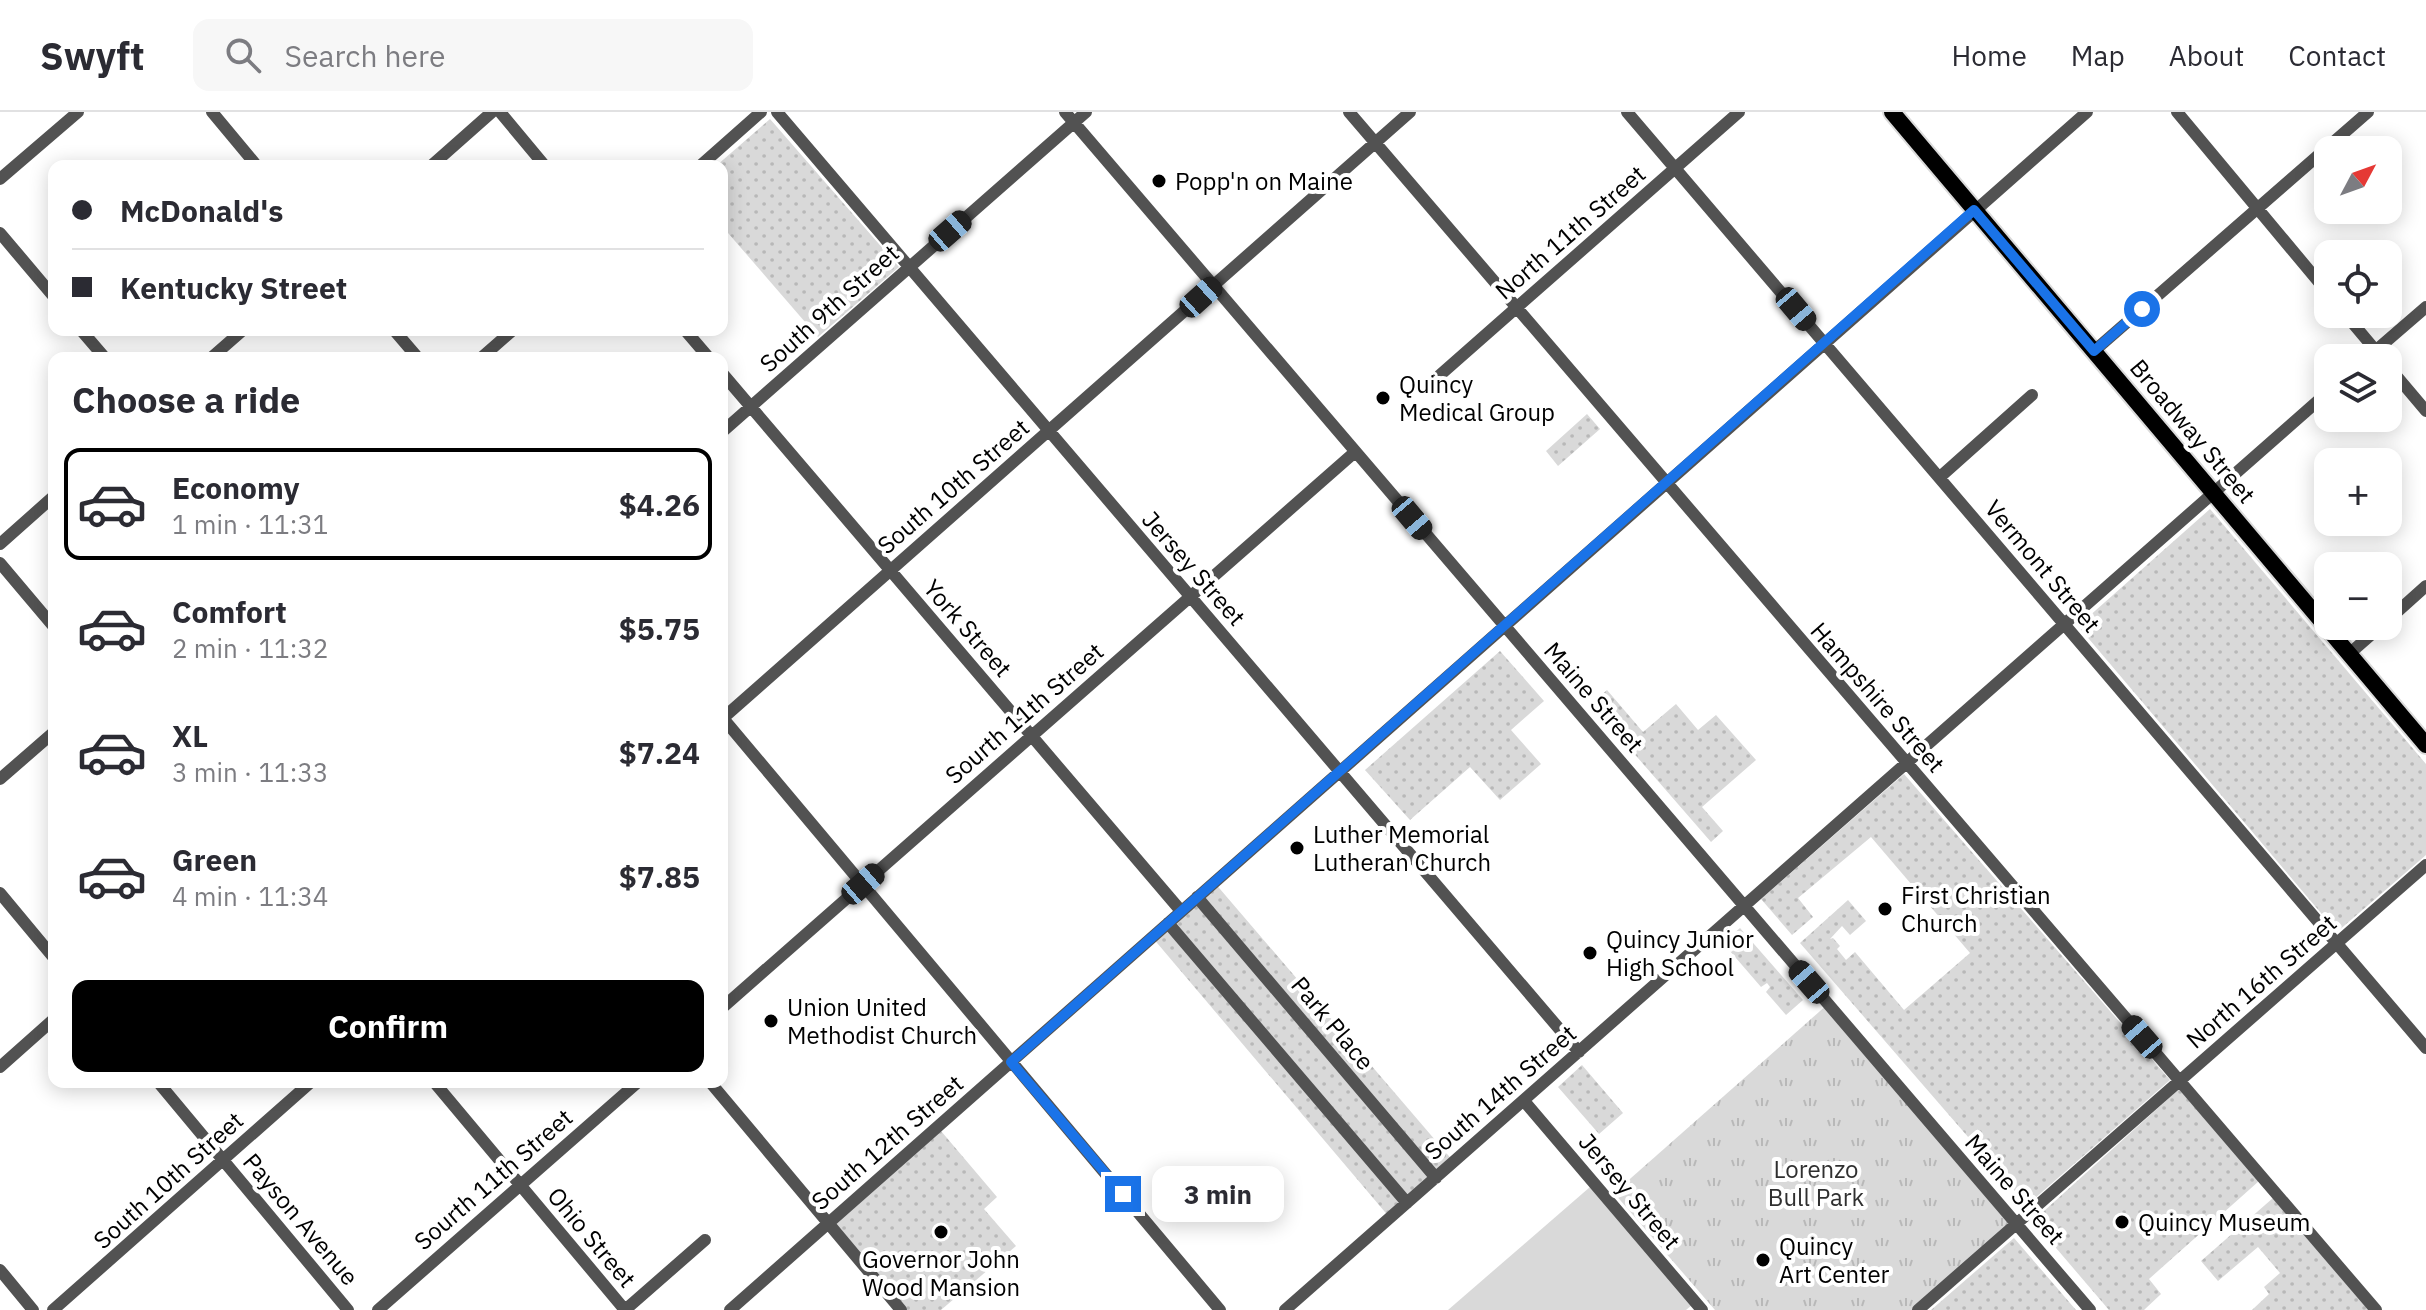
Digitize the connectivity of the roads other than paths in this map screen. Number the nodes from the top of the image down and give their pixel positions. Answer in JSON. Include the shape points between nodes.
{"nodes":[{"id":1,"x":78,"y":112,"type":"edge"},
{"id":2,"x":212,"y":112,"type":"edge"},
{"id":3,"x":492,"y":112,"type":"edge"},
{"id":4,"x":500,"y":112,"type":"edge"},
{"id":5,"x":761,"y":112,"type":"edge"},
{"id":6,"x":777,"y":112,"type":"edge"},
{"id":7,"x":1065,"y":112,"type":"edge"},
{"id":8,"x":1086,"y":112,"type":"edge"},
{"id":9,"x":1349,"y":112,"type":"edge"},
{"id":10,"x":1410,"y":112,"type":"edge"},
{"id":11,"x":1627,"y":112,"type":"edge"},
{"id":12,"x":1739,"y":112,"type":"edge"},
{"id":13,"x":1892,"y":112,"type":"edge"},
{"id":14,"x":2087,"y":112,"type":"edge"},
{"id":15,"x":2177,"y":112,"type":"edge"},
{"id":16,"x":2368,"y":112,"type":"edge"},
{"id":17,"x":1074,"y":123,"type":"junction"},
{"id":18,"x":1375,"y":143,"type":"junction"},
{"id":19,"x":252,"y":160,"type":"edge"},
{"id":20,"x":438,"y":160,"type":"edge"},
{"id":21,"x":540,"y":160,"type":"edge"},
{"id":22,"x":707,"y":160,"type":"edge"},
{"id":23,"x":1675,"y":169,"type":"junction"},
{"id":24,"x":0,"y":179,"type":"edge"},
{"id":25,"x":2257,"y":208,"type":"junction"},
{"id":26,"x":1974,"y":210,"type":"junction"},
{"id":27,"x":0,"y":233,"type":"edge"},
{"id":28,"x":909,"y":267,"type":"junction"},
{"id":29,"x":2314,"y":276,"type":"edge"},
{"id":30,"x":1214,"y":286,"type":"junction"},
{"id":31,"x":48,"y":290,"type":"edge"},
{"id":32,"x":2426,"y":307,"type":"edge"},
{"id":33,"x":1517,"y":308,"type":"junction"},
{"id":34,"x":86,"y":336,"type":"edge"},
{"id":35,"x":236,"y":336,"type":"edge"},
{"id":36,"x":399,"y":336,"type":"edge"},
{"id":37,"x":506,"y":336,"type":"edge"},
{"id":38,"x":690,"y":336,"type":"edge"},
{"id":39,"x":1824,"y":342,"type":"junction"},
{"id":40,"x":2387,"y":344,"type":"edge"},
{"id":41,"x":2094,"y":351,"type":"junction"},
{"id":42,"x":100,"y":352,"type":"edge"},
{"id":43,"x":218,"y":352,"type":"edge"},
{"id":44,"x":413,"y":352,"type":"edge"},
{"id":45,"x":488,"y":352,"type":"edge"},
{"id":46,"x":704,"y":352,"type":"edge"},
{"id":47,"x":728,"y":380,"type":"edge"},
{"id":48,"x":2402,"y":383,"type":"edge"},
{"id":49,"x":1434,"y":387,"type":"dead end"},
{"id":50,"x":2032,"y":395,"type":"dead end"},
{"id":51,"x":2314,"y":404,"type":"edge"},
{"id":52,"x":751,"y":407,"type":"junction"},
{"id":53,"x":2426,"y":411,"type":"edge"},
{"id":54,"x":728,"y":427,"type":"edge"},
{"id":55,"x":1049,"y":431,"type":"junction"},
{"id":56,"x":1355,"y":452,"type":"junction"},
{"id":57,"x":1940,"y":477,"type":"junction"},
{"id":58,"x":1666,"y":483,"type":"junction"},
{"id":59,"x":2213,"y":493,"type":"junction"},
{"id":60,"x":48,"y":501,"type":"edge"},
{"id":61,"x":0,"y":544,"type":"edge"},
{"id":62,"x":0,"y":563,"type":"edge"},
{"id":63,"x":890,"y":571,"type":"junction"},
{"id":64,"x":2426,"y":586,"type":"edge"},
{"id":65,"x":1190,"y":596,"type":"junction"},
{"id":66,"x":2402,"y":607,"type":"edge"},
{"id":67,"x":48,"y":620,"type":"edge"},
{"id":68,"x":2064,"y":625,"type":"junction"},
{"id":69,"x":1504,"y":626,"type":"junction"},
{"id":70,"x":2365,"y":640,"type":"edge"},
{"id":71,"x":2349,"y":654,"type":"junction"},
{"id":72,"x":728,"y":713,"type":"edge"},
{"id":73,"x":728,"y":725,"type":"edge"},
{"id":74,"x":1032,"y":736,"type":"junction"},
{"id":75,"x":48,"y":737,"type":"edge"},
{"id":76,"x":2426,"y":745,"type":"edge"},
{"id":77,"x":1906,"y":763,"type":"junction"},
{"id":78,"x":1340,"y":771,"type":"junction"},
{"id":79,"x":0,"y":779,"type":"edge"},
{"id":80,"x":2426,"y":865,"type":"edge"},
{"id":81,"x":863,"y":884,"type":"junction"},
{"id":82,"x":0,"y":893,"type":"edge"},
{"id":83,"x":1197,"y":897,"type":"junction"},
{"id":84,"x":1744,"y":906,"type":"junction"},
{"id":85,"x":1181,"y":911,"type":"junction"},
{"id":86,"x":1168,"y":923,"type":"junction"},
{"id":87,"x":2337,"y":944,"type":"junction"},
{"id":88,"x":48,"y":951,"type":"edge"},
{"id":89,"x":728,"y":1003,"type":"edge"},
{"id":90,"x":48,"y":1024,"type":"edge"},
{"id":91,"x":2426,"y":1048,"type":"edge"},
{"id":92,"x":1579,"y":1052,"type":"junction"},
{"id":93,"x":1011,"y":1062,"type":"junction"},
{"id":94,"x":0,"y":1067,"type":"edge"},
{"id":95,"x":2180,"y":1081,"type":"junction"},
{"id":96,"x":163,"y":1088,"type":"edge"},
{"id":97,"x":304,"y":1088,"type":"edge"},
{"id":98,"x":439,"y":1088,"type":"edge"},
{"id":99,"x":631,"y":1088,"type":"edge"},
{"id":100,"x":715,"y":1088,"type":"edge"},
{"id":101,"x":1524,"y":1101,"type":"junction"},
{"id":102,"x":223,"y":1160,"type":"junction"},
{"id":103,"x":1436,"y":1178,"type":"junction"},
{"id":104,"x":520,"y":1185,"type":"junction"},
{"id":105,"x":1407,"y":1203,"type":"junction"},
{"id":106,"x":828,"y":1223,"type":"junction"},
{"id":107,"x":2016,"y":1224,"type":"junction"},
{"id":108,"x":705,"y":1240,"type":"dead end"},
{"id":109,"x":0,"y":1270,"type":"edge"},
{"id":110,"x":33,"y":1310,"type":"edge"},
{"id":111,"x":53,"y":1310,"type":"edge"},
{"id":112,"x":348,"y":1310,"type":"edge"},
{"id":113,"x":378,"y":1310,"type":"edge"},
{"id":114,"x":625,"y":1310,"type":"edge"},
{"id":115,"x":730,"y":1310,"type":"edge"},
{"id":116,"x":901,"y":1310,"type":"edge"},
{"id":117,"x":1220,"y":1310,"type":"edge"},
{"id":118,"x":1285,"y":1310,"type":"edge"},
{"id":119,"x":1702,"y":1310,"type":"edge"},
{"id":120,"x":1918,"y":1310,"type":"edge"},
{"id":121,"x":2090,"y":1310,"type":"edge"},
{"id":122,"x":2376,"y":1310,"type":"edge"}],
"edges":[{"from":1,"to":24,"type":"street"},
{"from":2,"to":19,"type":"street"},
{"from":3,"to":20,"type":"street"},
{"from":4,"to":21,"type":"street"},
{"from":5,"to":22,"type":"street"},
{"from":6,"to":28,"type":"street","name":"Jersey Street"},
{"from":7,"to":17,"type":"street","name":"Maine Street"},
{"from":8,"to":17,"type":"street","name":"South 9th Street"},
{"from":9,"to":18,"type":"street","name":"Hampshire Street"},
{"from":10,"to":18,"type":"street","name":"South 10th Street"},
{"from":11,"to":23,"type":"street","name":"Vermont Street"},
{"from":12,"to":23,"type":"street","name":"North 11th Street"},
{"from":13,"to":26,"type":"main road","name":"Broadway Street"},
{"from":14,"to":26,"type":"street","name":"South 12th Street"},
{"from":15,"to":25,"type":"street"},
{"from":16,"to":25,"type":"street"},
{"from":17,"to":28,"type":"street","name":"South 9th Street"},
{"from":17,"to":30,"type":"street","name":"Maine Street"},
{"from":18,"to":30,"type":"street","name":"South 10th Street"},
{"from":18,"to":33,"type":"street","name":"Hampshire Street"},
{"from":23,"to":33,"type":"street","name":"North 11th Street"},
{"from":23,"to":39,"type":"street","name":"Vermont Street"},
{"from":25,"to":29,"type":"street"},
{"from":25,"to":41,"type":"street"},
{"from":26,"to":39,"type":"street","name":"South 12th Street"},
{"from":26,"to":41,"type":"main road","name":"Broadway Street"},
{"from":27,"to":31,"type":"street"},
{"from":28,"to":52,"type":"street","name":"South 9th Street"},
{"from":28,"to":55,"type":"street","name":"Jersey Street"},
{"from":30,"to":55,"type":"street","name":"South 10th Street"},
{"from":30,"to":56,"type":"street","name":"Maine Street"},
{"from":32,"to":40,"type":"street"},
{"from":33,"to":49,"type":"street","name":"North 11th Street","via":[[1440,375]]},
{"from":33,"to":58,"type":"street","name":"Hampshire Street"},
{"from":34,"to":42,"type":"street"},
{"from":35,"to":43,"type":"street"},
{"from":36,"to":44,"type":"street"},
{"from":37,"to":45,"type":"street"},
{"from":38,"to":46,"type":"street"},
{"from":39,"to":57,"type":"street","name":"Vermont Street"},
{"from":39,"to":58,"type":"street","name":"South 12th Street"},
{"from":41,"to":59,"type":"main road","name":"Broadway Street"},
{"from":47,"to":52,"type":"street","name":"York Street"},
{"from":48,"to":53,"type":"street"},
{"from":50,"to":57,"type":"street"},
{"from":51,"to":59,"type":"street","name":"South 14th Street"},
{"from":52,"to":54,"type":"street","name":"South 9th Street"},
{"from":52,"to":63,"type":"street","name":"York Street"},
{"from":55,"to":63,"type":"street","name":"South 10th Street"},
{"from":55,"to":65,"type":"street","name":"Jersey Street"},
{"from":56,"to":65,"type":"street","name":"Sourth 11th Street"},
{"from":56,"to":69,"type":"street","name":"Maine Street"},
{"from":57,"to":68,"type":"street","name":"Vermont Street"},
{"from":58,"to":69,"type":"street","name":"South 12th Street"},
{"from":58,"to":77,"type":"street","name":"Hampshire Street"},
{"from":59,"to":68,"type":"street","name":"South 14th Street"},
{"from":59,"to":71,"type":"main road","name":"Broadway Street"},
{"from":60,"to":61,"type":"street"},
{"from":62,"to":67,"type":"street"},
{"from":63,"to":72,"type":"street","name":"South 10th Street"},
{"from":63,"to":74,"type":"street","name":"York Street"},
{"from":64,"to":66,"type":"street"},
{"from":65,"to":74,"type":"street","name":"Sourth 11th Street"},
{"from":65,"to":78,"type":"street","name":"Jersey Street"},
{"from":68,"to":77,"type":"street","name":"South 14th Street"},
{"from":68,"to":87,"type":"street","name":"Vermont Street"},
{"from":69,"to":78,"type":"street","name":"South 12th Street"},
{"from":69,"to":84,"type":"street","name":"Maine Street"},
{"from":70,"to":71,"type":"street"},
{"from":71,"to":76,"type":"main road","name":"Broadway Street"},
{"from":73,"to":81,"type":"street"},
{"from":74,"to":81,"type":"street","name":"Sourth 11th Street"},
{"from":74,"to":85,"type":"street","name":"York Street"},
{"from":75,"to":79,"type":"street"},
{"from":77,"to":84,"type":"street","name":"South 14th Street"},
{"from":77,"to":95,"type":"street","name":"Hampshire Street"},
{"from":78,"to":83,"type":"street","name":"South 12th Street"},
{"from":78,"to":92,"type":"street","name":"Jersey Street"},
{"from":80,"to":87,"type":"street","name":"North 16th Street"},
{"from":81,"to":89,"type":"street","name":"Sourth 11th Street"},
{"from":81,"to":93,"type":"street"},
{"from":82,"to":88,"type":"street"},
{"from":83,"to":85,"type":"street","name":"South 12th Street"},
{"from":83,"to":103,"type":"street","name":"Park Place"},
{"from":84,"to":92,"type":"street","name":"South 14th Street"},
{"from":84,"to":107,"type":"street","name":"Maine Street"},
{"from":85,"to":86,"type":"street","name":"South 12th Street"},
{"from":86,"to":93,"type":"street","name":"South 12th Street"},
{"from":86,"to":105,"type":"street"},
{"from":87,"to":91,"type":"street","name":"Vermont Street"},
{"from":87,"to":95,"type":"street","name":"North 16th Street"},
{"from":90,"to":94,"type":"street"},
{"from":92,"to":101,"type":"street","name":"South 14th Street"},
{"from":93,"to":106,"type":"street","name":"South 12th Street"},
{"from":93,"to":117,"type":"street"},
{"from":95,"to":107,"type":"street","name":"North 16th Street"},
{"from":95,"to":122,"type":"street","name":"Hampshire Street"},
{"from":96,"to":102,"type":"street","name":"Payson Avenue"},
{"from":97,"to":102,"type":"street","name":"South 10th Street"},
{"from":98,"to":104,"type":"street","name":"Ohio Street"},
{"from":99,"to":104,"type":"street","name":"Sourth 11th Street"},
{"from":100,"to":106,"type":"street"},
{"from":101,"to":103,"type":"street","name":"South 14th Street"},
{"from":101,"to":119,"type":"street","name":"Jersey Street"},
{"from":102,"to":111,"type":"street","name":"South 10th Street"},
{"from":102,"to":112,"type":"street","name":"Payson Avenue"},
{"from":103,"to":105,"type":"street","name":"South 14th Street"},
{"from":104,"to":113,"type":"street","name":"Sourth 11th Street"},
{"from":104,"to":114,"type":"street","name":"Ohio Street"},
{"from":105,"to":118,"type":"street","name":"South 14th Street"},
{"from":106,"to":115,"type":"street","name":"South 12th Street"},
{"from":106,"to":116,"type":"street"},
{"from":107,"to":120,"type":"street","name":"North 16th Street"},
{"from":107,"to":121,"type":"street","name":"Maine Street"},
{"from":108,"to":114,"type":"street"},
{"from":109,"to":110,"type":"street"}]}
